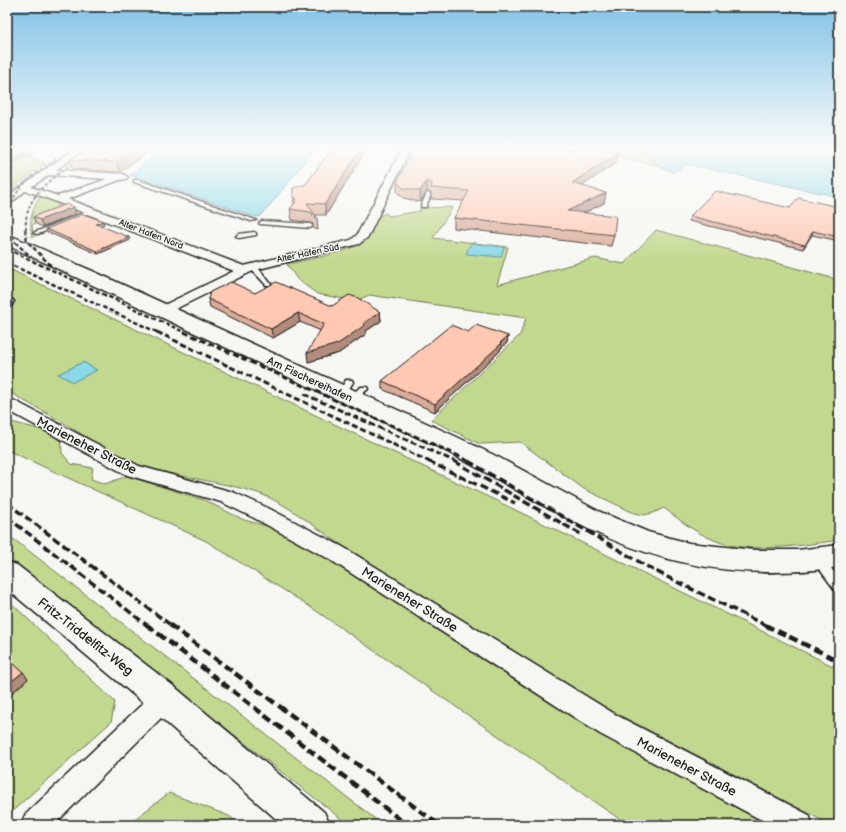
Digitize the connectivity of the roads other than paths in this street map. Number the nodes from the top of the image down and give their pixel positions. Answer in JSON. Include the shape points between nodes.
{"nodes":[{"id":1,"x":23,"y":188,"type":"joint"},
{"id":2,"x":91,"y":188,"type":"edge"},
{"id":3,"x":156,"y":188,"type":"edge"},
{"id":4,"x":387,"y":188,"type":"edge"},
{"id":5,"x":429,"y":194,"type":"edge"},
{"id":6,"x":58,"y":199,"type":"junction"},
{"id":7,"x":7,"y":201,"type":"edge"},
{"id":8,"x":424,"y":206,"type":"dead end"},
{"id":9,"x":92,"y":211,"type":"junction"},
{"id":10,"x":253,"y":220,"type":"dead end"},
{"id":11,"x":262,"y":223,"type":"dead end"},
{"id":12,"x":310,"y":226,"type":"edge"},
{"id":13,"x":36,"y":233,"type":"dead end"},
{"id":14,"x":254,"y":234,"type":"dead end"},
{"id":15,"x":238,"y":236,"type":"dead end"},
{"id":16,"x":7,"y":239,"type":"edge"},
{"id":17,"x":247,"y":268,"type":"junction"},
{"id":18,"x":268,"y":284,"type":"edge"},
{"id":19,"x":7,"y":298,"type":"edge"},
{"id":20,"x":7,"y":309,"type":"edge"},
{"id":21,"x":165,"y":310,"type":"junction"},
{"id":22,"x":7,"y":403,"type":"edge"},
{"id":23,"x":828,"y":558,"type":"edge"},
{"id":24,"x":7,"y":573,"type":"edge"},
{"id":25,"x":839,"y":587,"type":"edge"},
{"id":26,"x":164,"y":699,"type":"junction"},
{"id":27,"x":34,"y":825,"type":"edge"},
{"id":28,"x":311,"y":825,"type":"edge"},
{"id":29,"x":799,"y":825,"type":"edge"}],
"edges":[{"from":1,"to":6,"type":"street","name":"Alter Hafen Nord"},
{"from":1,"to":7,"type":"street"},
{"from":2,"to":6,"type":"street"},
{"from":3,"to":10,"type":"lane"},
{"from":4,"to":17,"type":"street","name":"Alter Hafen Süd","via":[[362,237],[343,246]]},
{"from":5,"to":8,"type":"lane"},
{"from":6,"to":9,"type":"street","name":"Alter Hafen Nord"},
{"from":9,"to":13,"type":"lane"},
{"from":9,"to":17,"type":"street","name":"Alter Hafen Nord"},
{"from":11,"to":12,"type":"lane"},
{"from":14,"to":15,"type":"lane"},
{"from":16,"to":21,"type":"street","name":"Am Fischereihafen"},
{"from":17,"to":18,"type":"lane","via":[[258,271]]},
{"from":17,"to":21,"type":"street","name":"Alter Hafen Süd"},
{"from":19,"to":20,"type":"lane","via":[[11,301]]},
{"from":21,"to":23,"type":"street","name":"Am Fischereihafen","via":[[352,391],[609,528],[668,549],[718,557],[755,562]]},
{"from":22,"to":29,"type":"street","name":"Marieneher Straße","via":[[133,471],[227,497],[261,513],[336,553],[609,725]]},
{"from":23,"to":25,"type":"lane"},
{"from":24,"to":26,"type":"street","name":"Fritz-Triddelfitz-Weg"},
{"from":26,"to":27,"type":"street"},
{"from":26,"to":28,"type":"street","name":"Fritz-Triddelfitz-Weg"}]}
